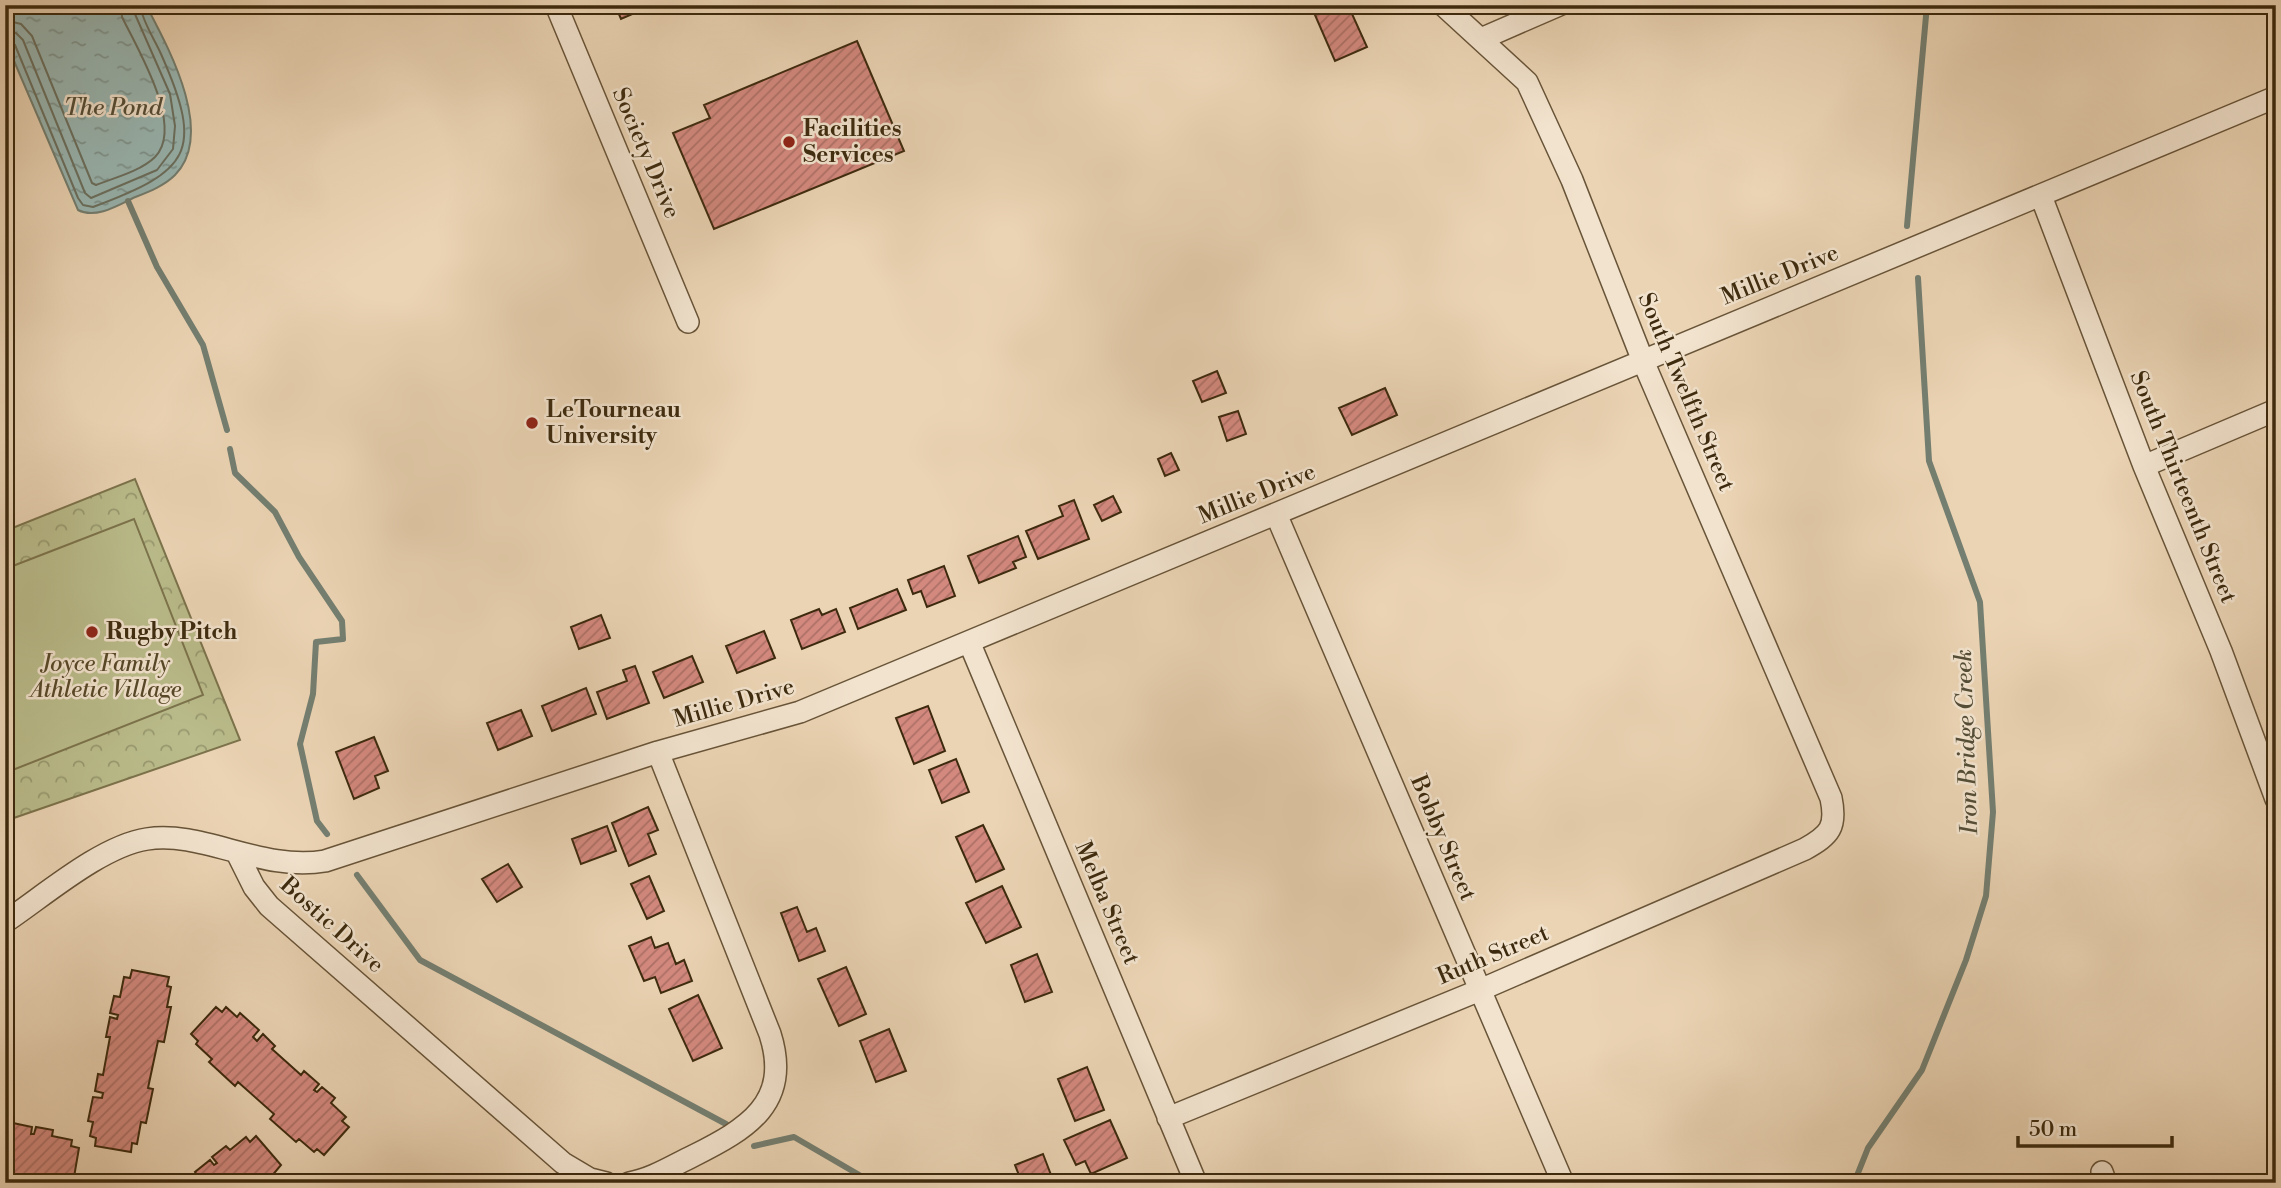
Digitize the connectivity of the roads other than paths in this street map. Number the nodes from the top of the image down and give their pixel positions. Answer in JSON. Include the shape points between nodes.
{"nodes":[{"id":1,"x":556,"y":5,"type":"edge"},
{"id":2,"x":1443,"y":5,"type":"edge"},
{"id":3,"x":1559,"y":5,"type":"edge"},
{"id":4,"x":1481,"y":38,"type":"junction"},
{"id":5,"x":2276,"y":97,"type":"edge"},
{"id":6,"x":2041,"y":196,"type":"junction"},
{"id":7,"x":688,"y":321,"type":"dead end"},
{"id":8,"x":1643,"y":360,"type":"junction"},
{"id":9,"x":2276,"y":410,"type":"edge"},
{"id":10,"x":2144,"y":466,"type":"junction"},
{"id":11,"x":1276,"y":514,"type":"junction"},
{"id":12,"x":970,"y":643,"type":"junction"},
{"id":13,"x":659,"y":752,"type":"junction"},
{"id":14,"x":2276,"y":799,"type":"edge"},
{"id":15,"x":1831,"y":828,"type":"joint"},
{"id":16,"x":237,"y":853,"type":"junction"},
{"id":17,"x":5,"y":922,"type":"edge"},
{"id":18,"x":1480,"y":990,"type":"junction"},
{"id":19,"x":1168,"y":1118,"type":"junction"},
{"id":20,"x":606,"y":1183,"type":"edge"},
{"id":21,"x":629,"y":1183,"type":"edge"},
{"id":22,"x":1196,"y":1183,"type":"edge"},
{"id":23,"x":1563,"y":1183,"type":"edge"}],
"edges":[{"from":1,"to":7,"type":"street","name":"Society Drive"},
{"from":2,"to":4,"type":"street","name":"South Twelfth Street"},
{"from":3,"to":4,"type":"street"},
{"from":4,"to":8,"type":"street","name":"South Twelfth Street","via":[[1527,82],[1573,180]]},
{"from":5,"to":6,"type":"street","name":"Millie Drive"},
{"from":6,"to":8,"type":"street","name":"Millie Drive"},
{"from":6,"to":10,"type":"street","name":"South Thirteenth Street"},
{"from":8,"to":11,"type":"street","name":"Millie Drive"},
{"from":8,"to":15,"type":"street","name":"South Twelfth Street","via":[[1831,798]]},
{"from":9,"to":10,"type":"street"},
{"from":10,"to":14,"type":"street","name":"South Thirteenth Street"},
{"from":11,"to":12,"type":"street","name":"Millie Drive"},
{"from":11,"to":18,"type":"street","name":"Bobby Street"},
{"from":12,"to":13,"type":"street","name":"Millie Drive","via":[[800,712]]},
{"from":12,"to":19,"type":"street","name":"Melba Street"},
{"from":13,"to":16,"type":"street","name":"Millie Drive","via":[[325,860],[285,863]]},
{"from":13,"to":21,"type":"street","via":[[770,1034],[776,1066],[768,1100],[742,1130],[653,1176]]},
{"from":15,"to":18,"type":"street","name":"Ruth Street","via":[[1805,849]]},
{"from":16,"to":17,"type":"street","via":[[176,839],[144,839],[98,860]]},
{"from":16,"to":20,"type":"street","name":"Bostic Drive","via":[[269,906],[555,1157],[576,1172]]},
{"from":18,"to":19,"type":"street","name":"Ruth Street"},
{"from":18,"to":23,"type":"street","name":"Bobby Street"},
{"from":19,"to":22,"type":"street","name":"Melba Street"}]}
